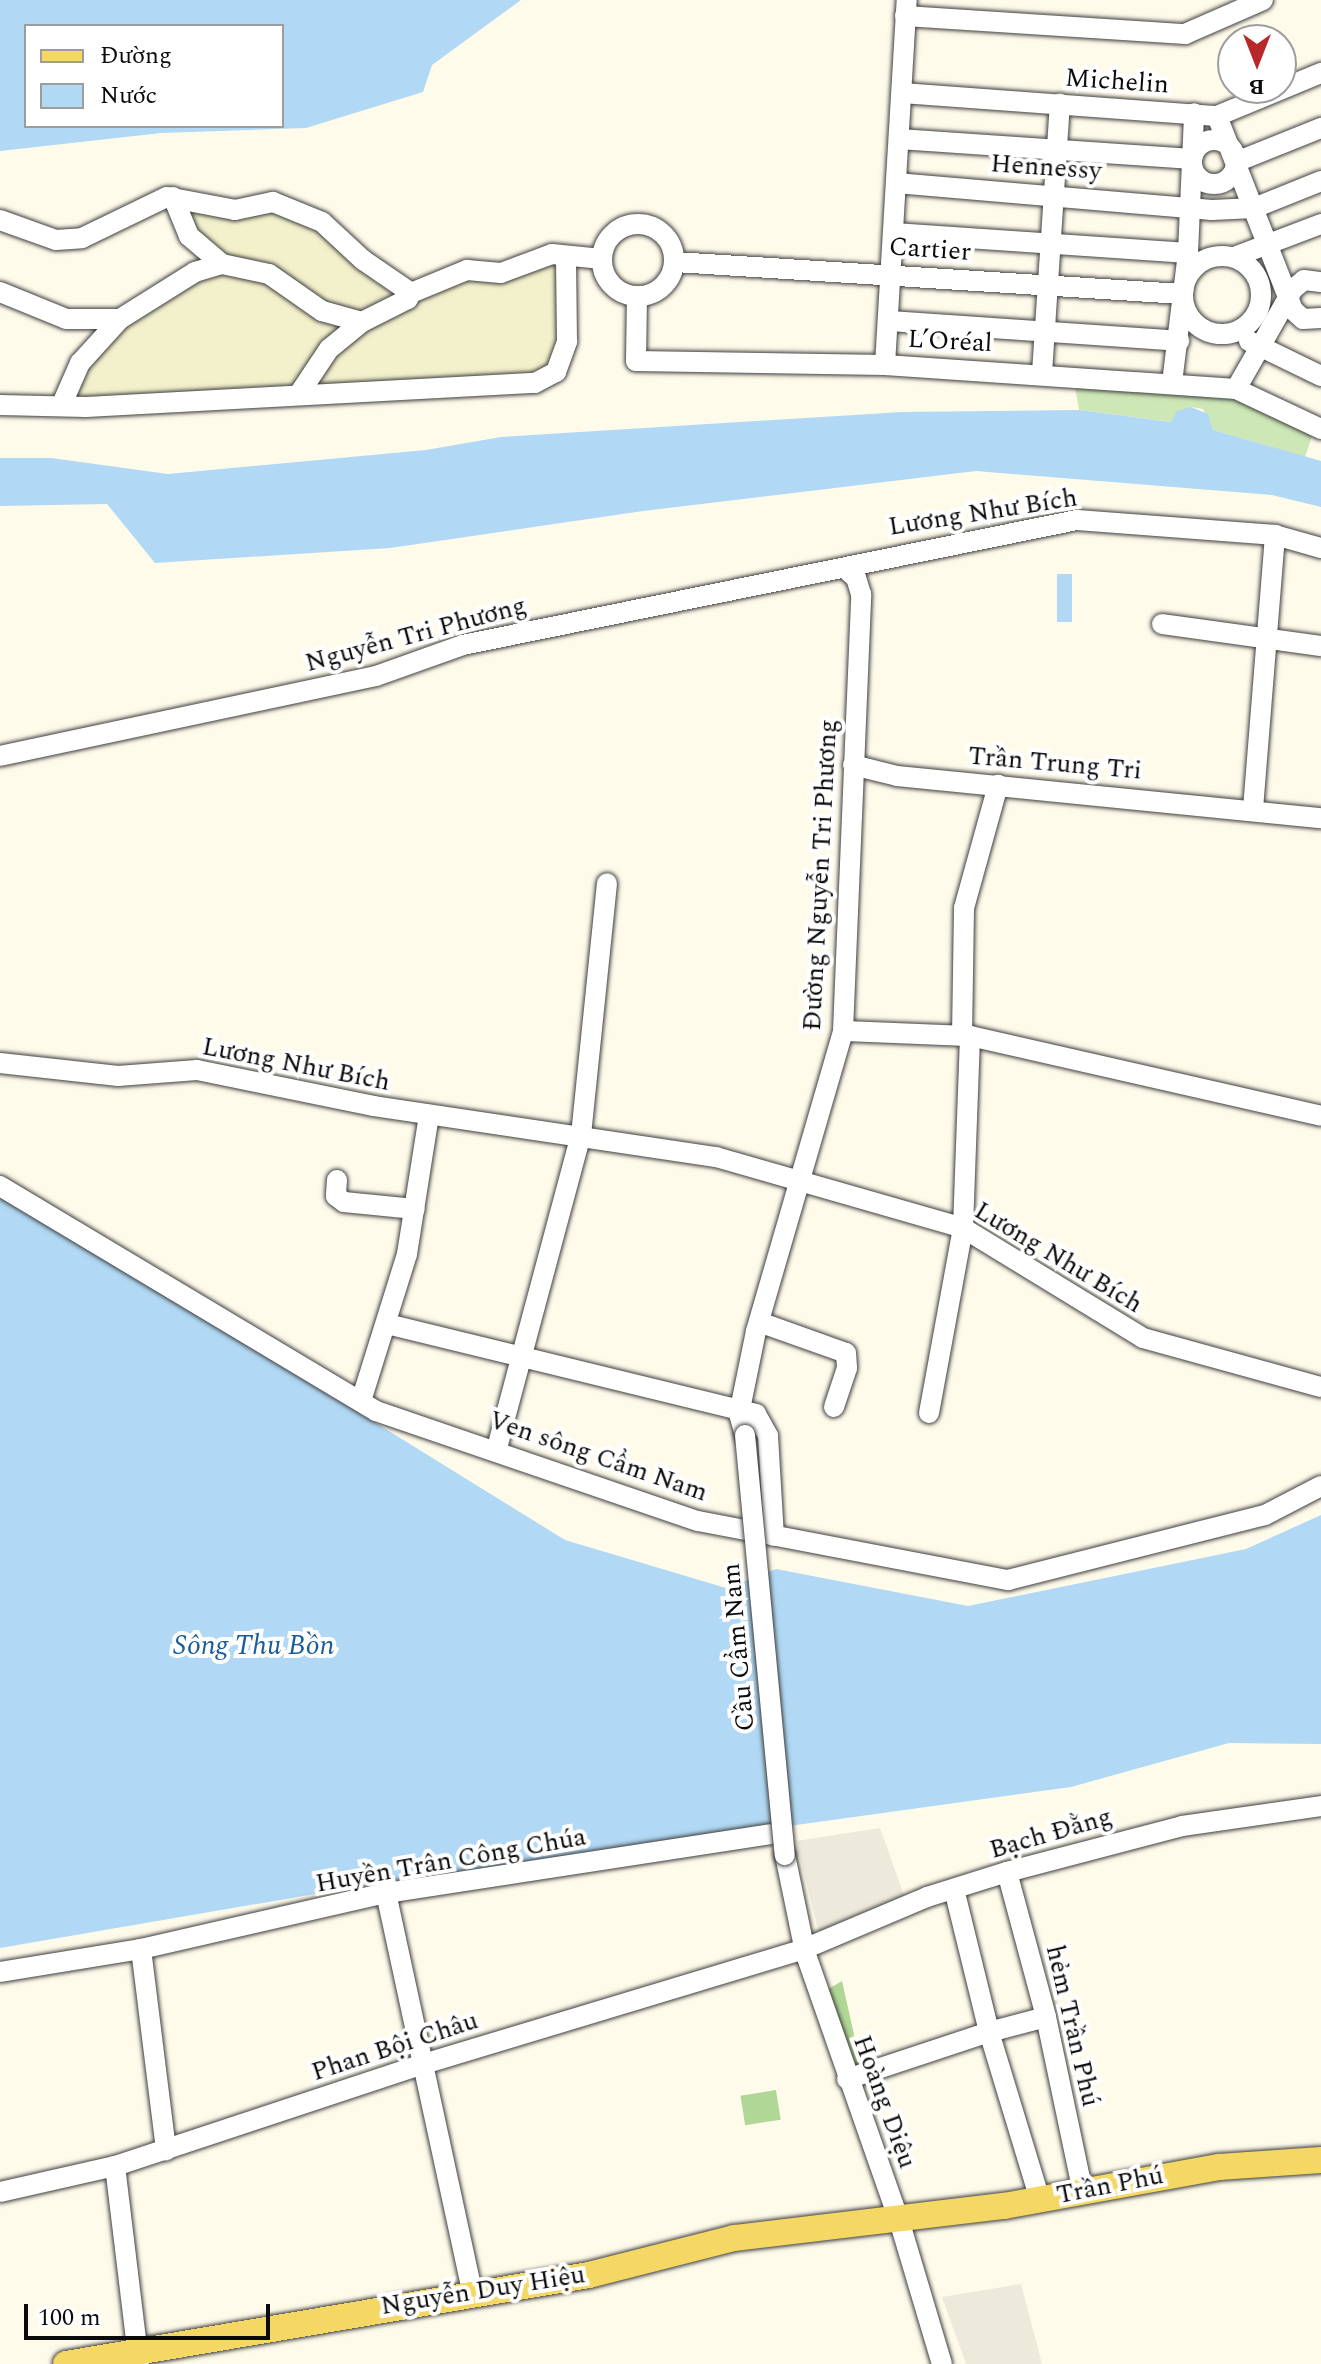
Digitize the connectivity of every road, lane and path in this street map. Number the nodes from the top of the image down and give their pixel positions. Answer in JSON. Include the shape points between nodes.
{"nodes":[{"id":1,"x":1263,"y":0,"type":"edge"},
{"id":2,"x":906,"y":8,"type":"edge"},
{"id":3,"x":1321,"y":73,"type":"edge"},
{"id":4,"x":902,"y":93,"type":"junction"},
{"id":5,"x":1060,"y":104,"type":"junction"},
{"id":6,"x":1194,"y":113,"type":"junction"},
{"id":7,"x":1217,"y":116,"type":"junction"},
{"id":8,"x":1321,"y":128,"type":"edge"},
{"id":9,"x":899,"y":139,"type":"junction"},
{"id":10,"x":1057,"y":150,"type":"junction"},
{"id":11,"x":1192,"y":159,"type":"junction"},
{"id":12,"x":1236,"y":162,"type":"junction"},
{"id":13,"x":1321,"y":181,"type":"edge"},
{"id":14,"x":896,"y":183,"type":"junction"},
{"id":15,"x":1054,"y":195,"type":"junction"},
{"id":16,"x":173,"y":197,"type":"junction"},
{"id":17,"x":1254,"y":208,"type":"junction"},
{"id":18,"x":1191,"y":209,"type":"junction"},
{"id":19,"x":0,"y":220,"type":"edge"},
{"id":20,"x":1321,"y":224,"type":"edge"},
{"id":21,"x":894,"y":233,"type":"junction"},
{"id":22,"x":1051,"y":244,"type":"junction"},
{"id":23,"x":1269,"y":244,"type":"junction"},
{"id":24,"x":1188,"y":253,"type":"junction"},
{"id":25,"x":566,"y":257,"type":"junction"},
{"id":26,"x":1234,"y":257,"type":"junction"},
{"id":27,"x":602,"y":259,"type":"junction"},
{"id":28,"x":675,"y":262,"type":"junction"},
{"id":29,"x":222,"y":264,"type":"junction"},
{"id":30,"x":891,"y":273,"type":"junction"},
{"id":31,"x":1320,"y":280,"type":"edge"},
{"id":32,"x":1048,"y":284,"type":"junction"},
{"id":33,"x":0,"y":292,"type":"edge"},
{"id":34,"x":411,"y":293,"type":"junction"},
{"id":35,"x":1182,"y":294,"type":"junction"},
{"id":36,"x":1291,"y":296,"type":"junction"},
{"id":37,"x":637,"y":297,"type":"junction"},
{"id":38,"x":1259,"y":311,"type":"junction"},
{"id":39,"x":120,"y":319,"type":"junction"},
{"id":40,"x":889,"y":321,"type":"junction"},
{"id":41,"x":362,"y":322,"type":"junction"},
{"id":42,"x":1315,"y":322,"type":"edge"},
{"id":43,"x":1045,"y":331,"type":"junction"},
{"id":44,"x":1232,"y":333,"type":"junction"},
{"id":45,"x":1179,"y":341,"type":"junction"},
{"id":46,"x":1259,"y":346,"type":"junction"},
{"id":47,"x":885,"y":365,"type":"junction"},
{"id":48,"x":1042,"y":373,"type":"junction"},
{"id":49,"x":1321,"y":376,"type":"edge"},
{"id":50,"x":1172,"y":383,"type":"junction"},
{"id":51,"x":1236,"y":389,"type":"junction"},
{"id":52,"x":299,"y":394,"type":"junction"},
{"id":53,"x":62,"y":404,"type":"junction"},
{"id":54,"x":0,"y":405,"type":"edge"},
{"id":55,"x":1321,"y":429,"type":"edge"},
{"id":56,"x":1275,"y":535,"type":"junction"},
{"id":57,"x":1321,"y":548,"type":"edge"},
{"id":58,"x":847,"y":570,"type":"junction"},
{"id":59,"x":1162,"y":624,"type":"dead end"},
{"id":60,"x":1263,"y":640,"type":"junction"},
{"id":61,"x":1321,"y":646,"type":"edge"},
{"id":62,"x":0,"y":756,"type":"edge"},
{"id":63,"x":853,"y":765,"type":"junction"},
{"id":64,"x":998,"y":785,"type":"junction"},
{"id":65,"x":1253,"y":809,"type":"junction"},
{"id":66,"x":1321,"y":818,"type":"edge"},
{"id":67,"x":607,"y":883,"type":"dead end"},
{"id":68,"x":843,"y":1031,"type":"junction"},
{"id":69,"x":966,"y":1036,"type":"junction"},
{"id":70,"x":0,"y":1063,"type":"edge"},
{"id":71,"x":429,"y":1115,"type":"junction"},
{"id":72,"x":1321,"y":1116,"type":"edge"},
{"id":73,"x":581,"y":1135,"type":"junction"},
{"id":74,"x":337,"y":1180,"type":"dead end"},
{"id":75,"x":796,"y":1183,"type":"junction"},
{"id":76,"x":0,"y":1186,"type":"edge"},
{"id":77,"x":415,"y":1209,"type":"junction"},
{"id":78,"x":963,"y":1228,"type":"junction"},
{"id":79,"x":759,"y":1322,"type":"junction"},
{"id":80,"x":387,"y":1324,"type":"junction"},
{"id":81,"x":522,"y":1357,"type":"junction"},
{"id":82,"x":1321,"y":1387,"type":"edge"},
{"id":83,"x":361,"y":1401,"type":"junction"},
{"id":84,"x":834,"y":1407,"type":"dead end"},
{"id":85,"x":929,"y":1413,"type":"dead end"},
{"id":86,"x":739,"y":1414,"type":"junction"},
{"id":87,"x":497,"y":1448,"type":"junction"},
{"id":88,"x":1321,"y":1486,"type":"edge"},
{"id":89,"x":774,"y":1536,"type":"junction"},
{"id":90,"x":1321,"y":1806,"type":"edge"},
{"id":91,"x":771,"y":1834,"type":"dead end"},
{"id":92,"x":785,"y":1855,"type":"joint"},
{"id":93,"x":1007,"y":1872,"type":"junction"},
{"id":94,"x":954,"y":1889,"type":"junction"},
{"id":95,"x":386,"y":1893,"type":"junction"},
{"id":96,"x":141,"y":1949,"type":"junction"},
{"id":97,"x":804,"y":1949,"type":"junction"},
{"id":98,"x":0,"y":1972,"type":"edge"},
{"id":99,"x":1046,"y":2017,"type":"junction"},
{"id":100,"x":989,"y":2032,"type":"junction"},
{"id":101,"x":427,"y":2063,"type":"junction"},
{"id":102,"x":847,"y":2079,"type":"junction"},
{"id":103,"x":166,"y":2150,"type":"junction"},
{"id":104,"x":1321,"y":2160,"type":"edge"},
{"id":105,"x":115,"y":2166,"type":"junction"},
{"id":106,"x":0,"y":2192,"type":"edge"},
{"id":107,"x":1083,"y":2193,"type":"junction"},
{"id":108,"x":1040,"y":2200,"type":"junction"},
{"id":109,"x":899,"y":2220,"type":"junction"},
{"id":110,"x":472,"y":2292,"type":"junction"},
{"id":111,"x":138,"y":2358,"type":"edge"},
{"id":112,"x":66,"y":2364,"type":"edge"},
{"id":113,"x":942,"y":2364,"type":"edge"}],
"edges":[{"from":1,"to":2,"type":"street","via":[[1185,34]]},
{"from":2,"to":4,"type":"street","name":"L’Oréal"},
{"from":3,"to":7,"type":"street","name":"Michelin"},
{"from":4,"to":5,"type":"street","name":"Michelin"},
{"from":4,"to":9,"type":"street","name":"L’Oréal"},
{"from":5,"to":6,"type":"street","name":"Michelin"},
{"from":5,"to":10,"type":"street"},
{"from":6,"to":7,"type":"street","name":"Michelin"},
{"from":6,"to":18,"type":"street"},
{"from":7,"to":12,"type":"street"},
{"from":8,"to":12,"type":"street"},
{"from":9,"to":10,"type":"street"},
{"from":9,"to":14,"type":"street","name":"L’Oréal"},
{"from":10,"to":11,"type":"street"},
{"from":10,"to":15,"type":"street"},
{"from":11,"to":12,"type":"street","via":[[1198,146],[1212,140],[1231,148]]},
{"from":11,"to":12,"type":"street","via":[[1194,172],[1209,183],[1228,179]]},
{"from":12,"to":17,"type":"street"},
{"from":13,"to":17,"type":"street"},
{"from":14,"to":15,"type":"street","name":"Hennessy"},
{"from":14,"to":21,"type":"street","name":"L’Oréal"},
{"from":15,"to":18,"type":"street","name":"Hennessy"},
{"from":15,"to":22,"type":"street"},
{"from":16,"to":19,"type":"street","via":[[148,203],[82,238],[56,240]]},
{"from":16,"to":29,"type":"street","via":[[189,236]]},
{"from":16,"to":34,"type":"street","via":[[235,210],[273,202],[301,210]]},
{"from":17,"to":18,"type":"street","name":"Hennessy"},
{"from":17,"to":23,"type":"street"},
{"from":18,"to":24,"type":"street"},
{"from":20,"to":23,"type":"street"},
{"from":21,"to":22,"type":"street"},
{"from":21,"to":30,"type":"street","name":"L’Oréal"},
{"from":22,"to":24,"type":"street"},
{"from":22,"to":32,"type":"street"},
{"from":23,"to":26,"type":"street"},
{"from":23,"to":36,"type":"street"},
{"from":24,"to":35,"type":"street"},
{"from":25,"to":27,"type":"street"},
{"from":25,"to":34,"type":"street","via":[[552,254],[501,273],[467,270]]},
{"from":25,"to":52,"type":"street","via":[[567,341],[556,372],[547,379]]},
{"from":26,"to":35,"type":"street","via":[[1199,263]]},
{"from":26,"to":38,"type":"street","via":[[1259,281]]},
{"from":27,"to":28,"type":"street","via":[[614,234],[635,224],[666,237]]},
{"from":27,"to":37,"type":"street","via":[[614,288]]},
{"from":28,"to":30,"type":"street","name":"Cartier"},
{"from":28,"to":37,"type":"street","via":[[660,290]]},
{"from":29,"to":39,"type":"street","via":[[195,272]]},
{"from":29,"to":41,"type":"street","via":[[269,274],[322,311]]},
{"from":30,"to":32,"type":"street","name":"Cartier"},
{"from":30,"to":40,"type":"street","name":"L’Oréal"},
{"from":31,"to":36,"type":"street","via":[[1304,280]]},
{"from":32,"to":35,"type":"street","name":"Cartier"},
{"from":32,"to":43,"type":"street"},
{"from":33,"to":39,"type":"street","via":[[66,319]]},
{"from":34,"to":41,"type":"street"},
{"from":35,"to":44,"type":"street","via":[[1197,326]]},
{"from":35,"to":45,"type":"street"},
{"from":36,"to":38,"type":"street"},
{"from":36,"to":42,"type":"street","via":[[1293,310]]},
{"from":36,"to":46,"type":"street"},
{"from":37,"to":47,"type":"street","via":[[636,361]]},
{"from":38,"to":44,"type":"street"},
{"from":39,"to":53,"type":"street","via":[[80,363]]},
{"from":40,"to":43,"type":"street"},
{"from":40,"to":47,"type":"street","name":"L’Oréal"},
{"from":41,"to":52,"type":"street","via":[[316,364]]},
{"from":43,"to":45,"type":"street"},
{"from":43,"to":48,"type":"street"},
{"from":44,"to":46,"type":"street"},
{"from":45,"to":50,"type":"street"},
{"from":46,"to":49,"type":"street"},
{"from":46,"to":51,"type":"street"},
{"from":47,"to":48,"type":"street","name":"L’Oréal"},
{"from":48,"to":50,"type":"street","name":"L’Oréal"},
{"from":50,"to":51,"type":"street","name":"L’Oréal"},
{"from":51,"to":55,"type":"street","name":"L’Oréal"},
{"from":52,"to":53,"type":"street","via":[[86,407]]},
{"from":53,"to":54,"type":"street"},
{"from":56,"to":57,"type":"street","name":"Lương Như Bích"},
{"from":56,"to":58,"type":"street","name":"Lương Như Bích","via":[[1077,520],[871,559]]},
{"from":56,"to":60,"type":"street"},
{"from":58,"to":62,"type":"street","name":"Nguyễn Tri Phương","via":[[463,645],[376,676]]},
{"from":58,"to":63,"type":"street","name":"Đường Nguyễn Tri Phương","via":[[861,594]]},
{"from":59,"to":60,"type":"street"},
{"from":60,"to":61,"type":"street"},
{"from":60,"to":65,"type":"street"},
{"from":63,"to":64,"type":"street","name":"Trần Trung Tri","via":[[897,776]]},
{"from":63,"to":68,"type":"street","name":"Đường Nguyễn Tri Phương"},
{"from":64,"to":65,"type":"street","name":"Trần Trung Tri"},
{"from":64,"to":69,"type":"street","via":[[964,908]]},
{"from":65,"to":66,"type":"street","name":"Trần Trung Tri"},
{"from":67,"to":73,"type":"street"},
{"from":68,"to":69,"type":"street"},
{"from":68,"to":75,"type":"street","name":"Đường Nguyễn Tri Phương"},
{"from":69,"to":72,"type":"street"},
{"from":69,"to":78,"type":"street"},
{"from":70,"to":71,"type":"street","name":"Lương Như Bích","via":[[118,1076],[197,1070]]},
{"from":71,"to":73,"type":"street","name":"Lương Như Bích"},
{"from":71,"to":77,"type":"street"},
{"from":73,"to":75,"type":"street","name":"Lương Như Bích","via":[[716,1157]]},
{"from":73,"to":81,"type":"street"},
{"from":74,"to":77,"type":"street","via":[[336,1196],[344,1202]]},
{"from":75,"to":78,"type":"street","name":"Lương Như Bích"},
{"from":75,"to":79,"type":"street","name":"Đường Nguyễn Tri Phương"},
{"from":76,"to":83,"type":"street","name":"Ven sông Cẩm Nam"},
{"from":77,"to":80,"type":"street"},
{"from":78,"to":82,"type":"street","name":"Lương Như Bích","via":[[1143,1338]]},
{"from":78,"to":85,"type":"street"},
{"from":79,"to":84,"type":"street","via":[[846,1353],[847,1368]]},
{"from":79,"to":86,"type":"street","name":"Đường Nguyễn Tri Phương"},
{"from":80,"to":81,"type":"street"},
{"from":80,"to":83,"type":"street"},
{"from":81,"to":86,"type":"street"},
{"from":81,"to":87,"type":"street"},
{"from":83,"to":87,"type":"street","name":"Ven sông Cẩm Nam","via":[[376,1411]]},
{"from":86,"to":89,"type":"street","via":[[756,1414],[764,1423]]},
{"from":86,"to":92,"type":"street","name":"Cầu Cẩm Nam","bridge":true},
{"from":87,"to":89,"type":"street","name":"Ven sông Cẩm Nam","via":[[662,1511]]},
{"from":88,"to":89,"type":"street","name":"Ven sông Cẩm Nam","via":[[1265,1515],[1008,1580]]},
{"from":90,"to":93,"type":"street","name":"Bạch Đằng","via":[[1196,1823]]},
{"from":91,"to":95,"type":"street","name":"Huyền Trân Công Chúa"},
{"from":92,"to":97,"type":"street","name":"Hoàng Diệu"},
{"from":93,"to":94,"type":"street","name":"Bạch Đằng"},
{"from":93,"to":99,"type":"street","name":"hẻm Trần Phú"},
{"from":94,"to":97,"type":"street","name":"Bạch Đằng"},
{"from":94,"to":100,"type":"street"},
{"from":95,"to":96,"type":"street","name":"Huyền Trân Công Chúa"},
{"from":95,"to":101,"type":"street"},
{"from":96,"to":98,"type":"street","name":"Huyền Trân Công Chúa"},
{"from":96,"to":103,"type":"street"},
{"from":97,"to":101,"type":"street","name":"Phan Bội Châu"},
{"from":97,"to":102,"type":"street","name":"Hoàng Diệu"},
{"from":99,"to":100,"type":"street"},
{"from":99,"to":107,"type":"street","name":"hẻm Trần Phú"},
{"from":100,"to":102,"type":"street"},
{"from":100,"to":108,"type":"street"},
{"from":101,"to":103,"type":"street","name":"Phan Bội Châu"},
{"from":101,"to":110,"type":"street"},
{"from":102,"to":109,"type":"street","name":"Hoàng Diệu"},
{"from":103,"to":105,"type":"street","name":"Phan Bội Châu"},
{"from":104,"to":107,"type":"main road","name":"Trần Phú","via":[[1219,2167]]},
{"from":105,"to":106,"type":"street","name":"Phan Bội Châu"},
{"from":105,"to":111,"type":"street"},
{"from":107,"to":108,"type":"main road","name":"Trần Phú"},
{"from":108,"to":109,"type":"main road","name":"Trần Phú"},
{"from":109,"to":110,"type":"main road","name":"Nguyễn Duy Hiệu","via":[[734,2238],[589,2275]]},
{"from":109,"to":113,"type":"street","name":"Hoàng Diệu"},
{"from":110,"to":111,"type":"main road","name":"Nguyễn Duy Hiệu"},
{"from":111,"to":112,"type":"main road","name":"Nguyễn Duy Hiệu"}]}
